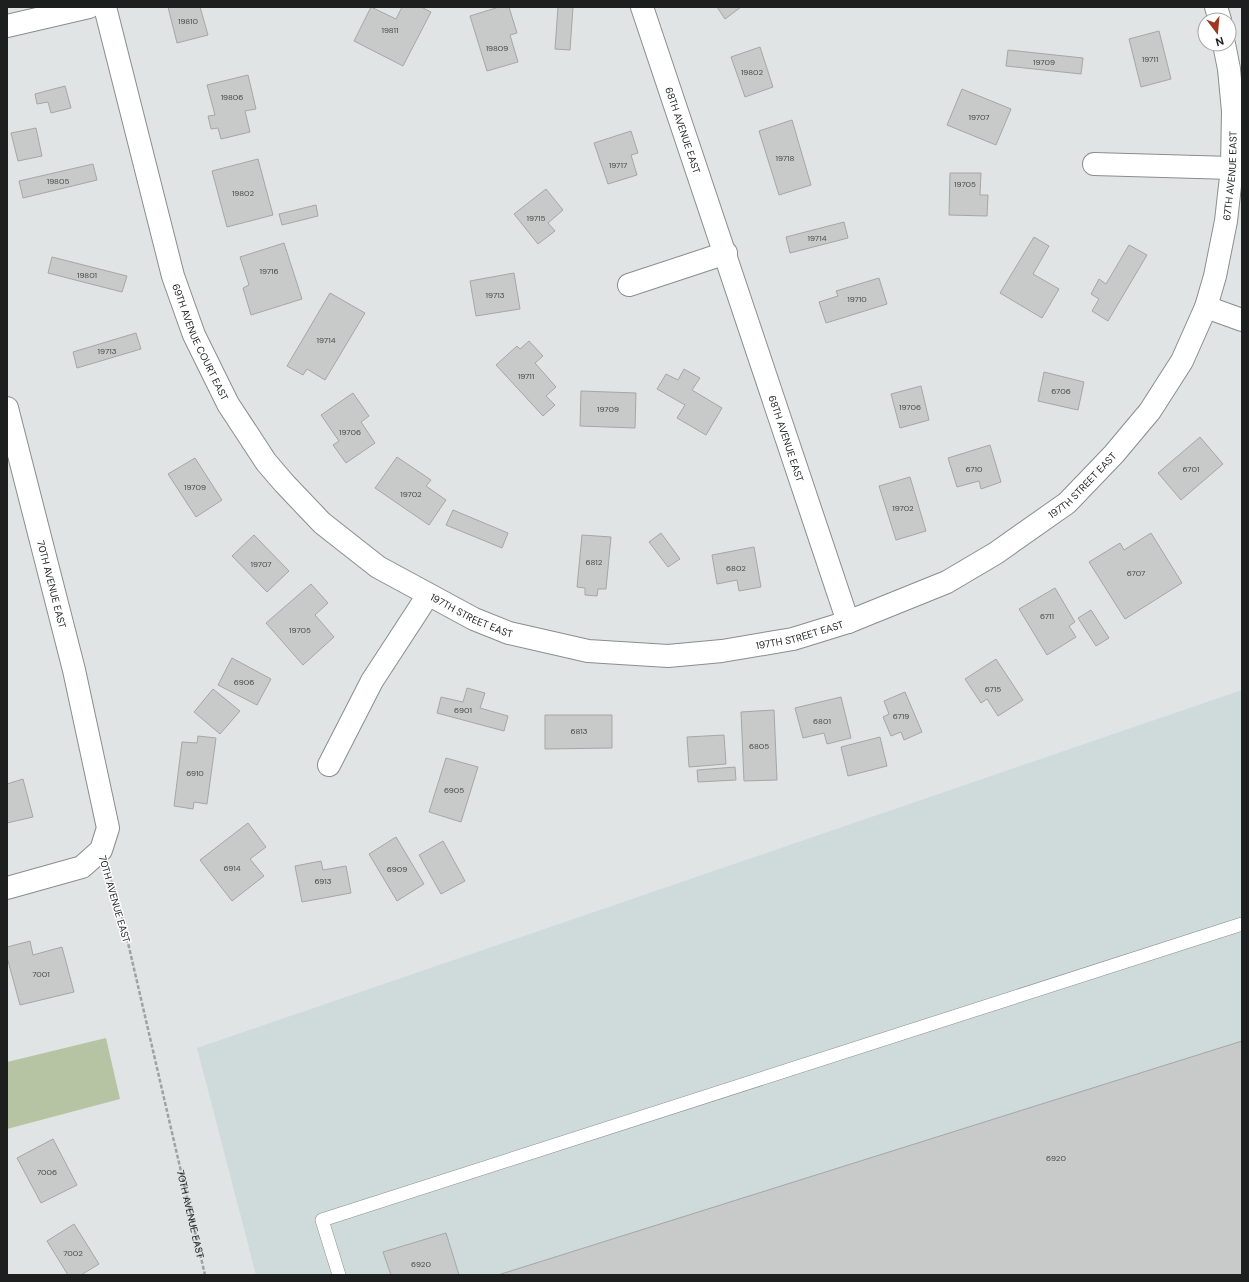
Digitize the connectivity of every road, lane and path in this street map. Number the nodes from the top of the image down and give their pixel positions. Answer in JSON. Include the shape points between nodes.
{"nodes":[{"id":1,"x":88,"y":7,"type":"edge"},
{"id":2,"x":104,"y":7,"type":"edge"},
{"id":3,"x":642,"y":7,"type":"edge"},
{"id":4,"x":7,"y":26,"type":"edge"},
{"id":5,"x":1226,"y":52,"type":"edge"},
{"id":6,"x":1094,"y":164,"type":"dead end"},
{"id":7,"x":1232,"y":168,"type":"junction"},
{"id":8,"x":726,"y":253,"type":"junction"},
{"id":9,"x":629,"y":285,"type":"dead end"},
{"id":10,"x":1206,"y":307,"type":"junction"},
{"id":11,"x":1242,"y":320,"type":"edge"},
{"id":12,"x":7,"y":408,"type":"edge"},
{"id":13,"x":428,"y":595,"type":"junction"},
{"id":14,"x":848,"y":622,"type":"junction"},
{"id":15,"x":329,"y":765,"type":"dead end"},
{"id":16,"x":101,"y":850,"type":"junction"},
{"id":17,"x":7,"y":888,"type":"edge"},
{"id":18,"x":1242,"y":924,"type":"edge"},
{"id":19,"x":205,"y":1275,"type":"edge"},
{"id":20,"x":340,"y":1275,"type":"edge"}],
"edges":[{"from":1,"to":4,"type":"street"},
{"from":2,"to":13,"type":"street","name":"69TH AVENUE COURT EAST","via":[[173,276],[194,335],[228,404],[266,462],[322,523],[378,567]]},
{"from":3,"to":8,"type":"street","name":"68TH AVENUE EAST"},
{"from":5,"to":7,"type":"street","name":"67TH AVENUE EAST","via":[[1233,111]]},
{"from":6,"to":7,"type":"street"},
{"from":7,"to":10,"type":"street","name":"67TH AVENUE EAST","via":[[1226,221]]},
{"from":8,"to":9,"type":"street"},
{"from":8,"to":14,"type":"street","name":"68TH AVENUE EAST"},
{"from":10,"to":11,"type":"street"},
{"from":10,"to":14,"type":"street","name":"197TH STREET EAST","via":[[1182,361],[1150,411],[1114,454],[1067,503],[996,553],[947,582]]},
{"from":12,"to":16,"type":"street","name":"70TH AVENUE EAST","via":[[72,662],[105,808],[108,828]]},
{"from":13,"to":14,"type":"street","name":"197TH STREET EAST","via":[[474,619],[509,633],[588,651],[668,656],[722,651],[793,639]]},
{"from":13,"to":15,"type":"street","name":"197TH STREET EAST","via":[[372,681]]},
{"from":16,"to":17,"type":"street","via":[[82,867]]},
{"from":16,"to":19,"type":"path","name":"70TH AVENUE EAST","via":[[119,904]]},
{"from":18,"to":20,"type":"lane","via":[[322,1220]]}]}
